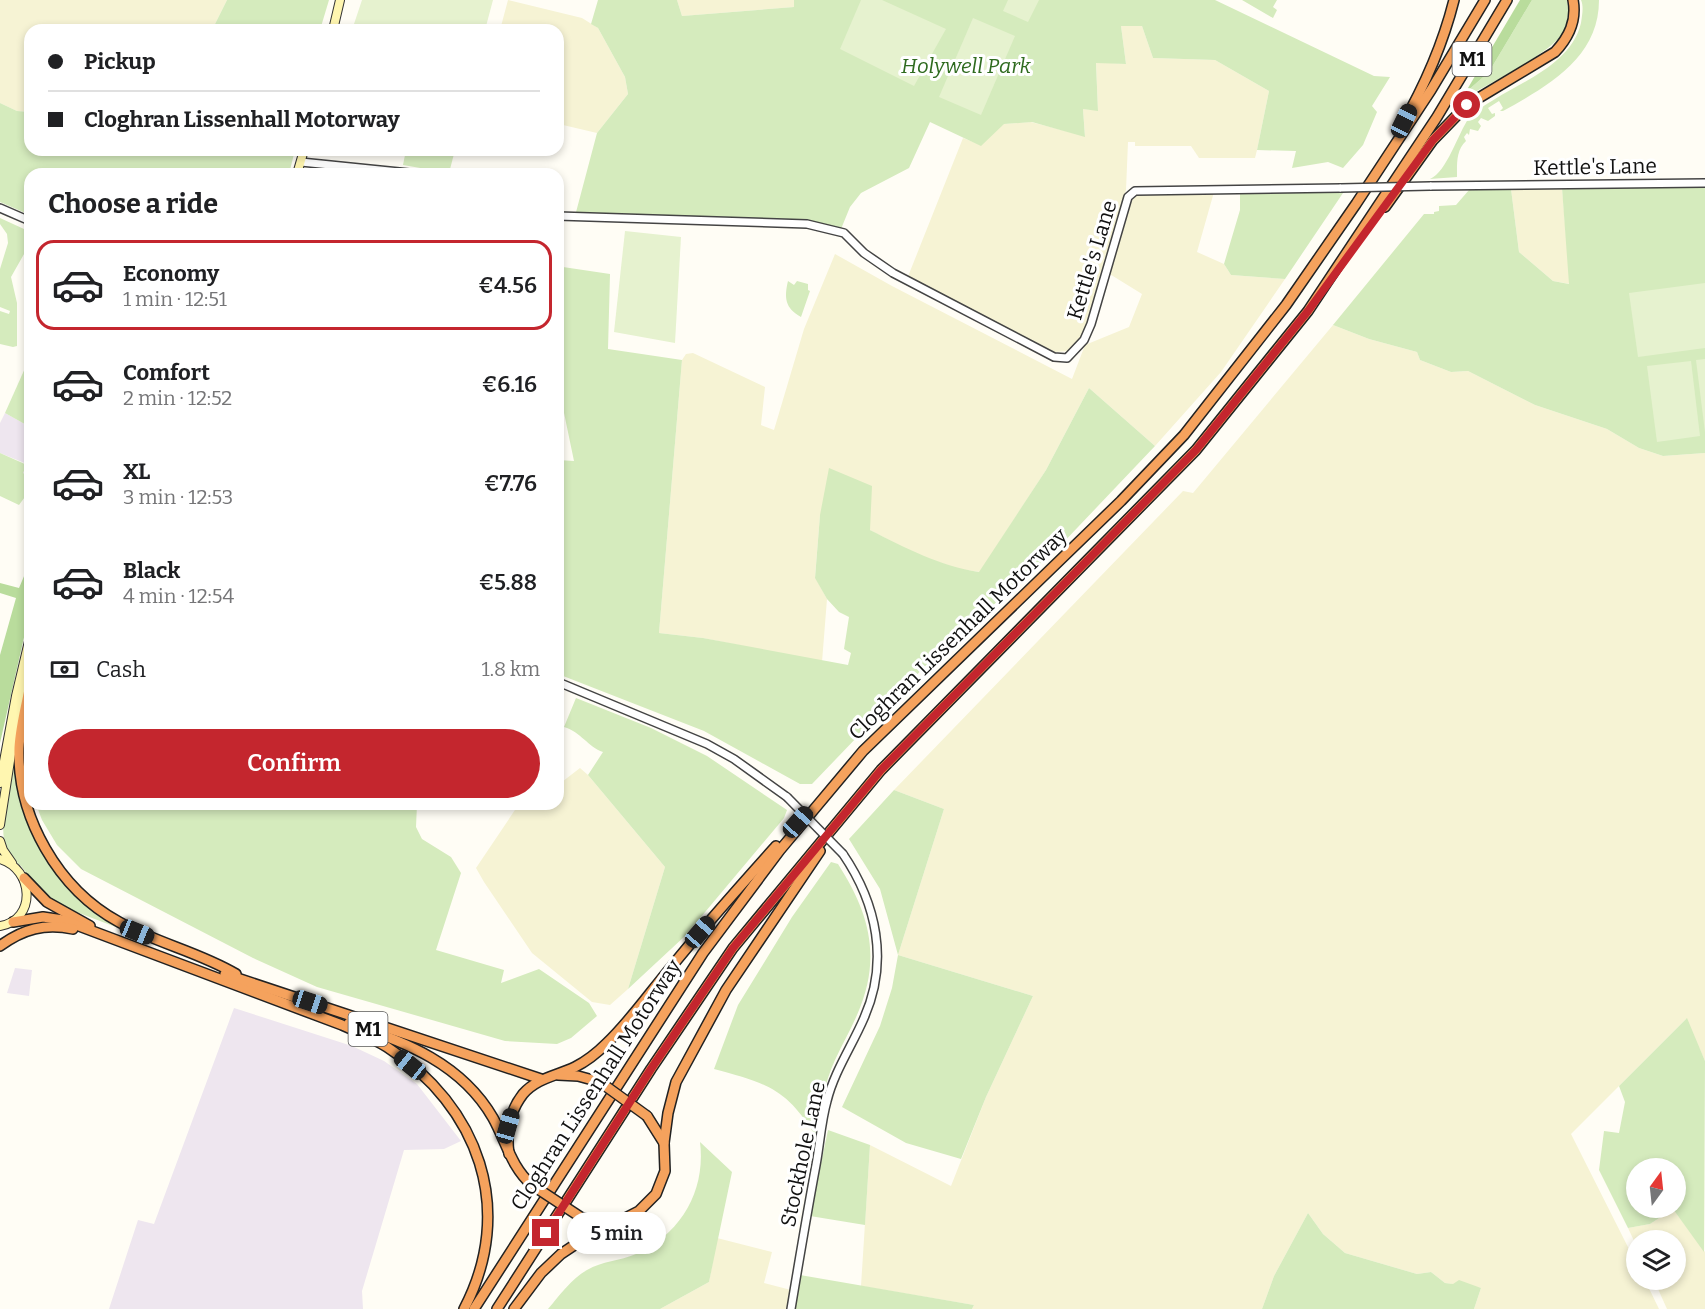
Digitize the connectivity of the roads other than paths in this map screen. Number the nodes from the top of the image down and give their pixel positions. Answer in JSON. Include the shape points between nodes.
{"nodes":[{"id":1,"x":340,"y":0,"type":"edge"},
{"id":2,"x":1454,"y":0,"type":"edge"},
{"id":3,"x":1485,"y":0,"type":"edge"},
{"id":4,"x":1507,"y":0,"type":"edge"},
{"id":5,"x":1573,"y":0,"type":"edge"},
{"id":6,"x":334,"y":24,"type":"edge"},
{"id":7,"x":302,"y":156,"type":"edge"},
{"id":8,"x":301,"y":162,"type":"junction"},
{"id":9,"x":299,"y":168,"type":"edge"},
{"id":10,"x":360,"y":168,"type":"edge"},
{"id":11,"x":1705,"y":183,"type":"edge"},
{"id":12,"x":1356,"y":204,"type":"junction"},
{"id":13,"x":0,"y":208,"type":"edge"},
{"id":14,"x":564,"y":216,"type":"edge"},
{"id":15,"x":24,"y":218,"type":"edge"},
{"id":16,"x":1308,"y":311,"type":"junction"},
{"id":17,"x":24,"y":662,"type":"edge"},
{"id":18,"x":564,"y":684,"type":"edge"},
{"id":19,"x":24,"y":688,"type":"edge"},
{"id":20,"x":24,"y":712,"type":"edge"},
{"id":21,"x":24,"y":717,"type":"edge"},
{"id":22,"x":863,"y":750,"type":"junction"},
{"id":23,"x":24,"y":782,"type":"edge"},
{"id":24,"x":0,"y":783,"type":"edge"},
{"id":25,"x":857,"y":797,"type":"junction"},
{"id":26,"x":30,"y":810,"type":"edge"},
{"id":27,"x":2,"y":811,"type":"junction"},
{"id":28,"x":0,"y":825,"type":"edge"},
{"id":29,"x":0,"y":841,"type":"edge"},
{"id":30,"x":0,"y":859,"type":"edge"},
{"id":31,"x":15,"y":866,"type":"junction"},
{"id":32,"x":24,"y":878,"type":"junction"},
{"id":33,"x":5,"y":926,"type":"edge"},
{"id":34,"x":108,"y":938,"type":"junction"},
{"id":35,"x":0,"y":946,"type":"edge"},
{"id":36,"x":252,"y":983,"type":"junction"},
{"id":37,"x":236,"y":985,"type":"junction"},
{"id":38,"x":556,"y":1075,"type":"junction"},
{"id":39,"x":542,"y":1079,"type":"junction"},
{"id":40,"x":664,"y":1143,"type":"junction"},
{"id":41,"x":510,"y":1154,"type":"junction"},
{"id":42,"x":623,"y":1219,"type":"junction"},
{"id":43,"x":464,"y":1309,"type":"edge"},
{"id":44,"x":474,"y":1309,"type":"edge"},
{"id":45,"x":497,"y":1309,"type":"edge"},
{"id":46,"x":514,"y":1309,"type":"edge"},
{"id":47,"x":791,"y":1309,"type":"edge"}],
"edges":[{"from":1,"to":6,"type":"main road"},
{"from":2,"to":12,"type":"highway","via":[[1432,64]]},
{"from":3,"to":12,"type":"highway","name":"Cloghran Lissenhall Motorway","number":"M1"},
{"from":4,"to":16,"type":"highway","name":"Cloghran Lissenhall Motorway","number":"M1","via":[[1437,117]]},
{"from":5,"to":16,"type":"highway","via":[[1574,22],[1562,45],[1467,105],[1448,123]]},
{"from":7,"to":8,"type":"main road"},
{"from":8,"to":9,"type":"main road"},
{"from":8,"to":10,"type":"street"},
{"from":11,"to":14,"type":"street","name":"Kettle's Lane","bridge":true,"via":[[1135,191],[1128,197],[1091,324],[1084,340],[1067,358],[1054,357],[893,273],[834,229],[807,224]]},
{"from":12,"to":22,"type":"highway","name":"Cloghran Lissenhall Motorway","number":"M1","via":[[1286,305],[1184,435]]},
{"from":13,"to":15,"type":"street"},
{"from":16,"to":25,"type":"highway","name":"Cloghran Lissenhall Motorway","number":"M1","via":[[1196,450]]},
{"from":17,"to":24,"type":"main road"},
{"from":18,"to":47,"type":"street","name":"Stockhole Lane","bridge":true,"via":[[734,759],[787,797],[843,854],[864,889],[878,933],[876,979],[864,1019],[827,1098]]},
{"from":19,"to":27,"type":"main road"},
{"from":20,"to":27,"type":"main road"},
{"from":21,"to":23,"type":"highway","number":"M1","via":[[19,748]]},
{"from":22,"to":38,"type":"highway","number":"M1","via":[[686,948],[610,1041],[593,1057]]},
{"from":22,"to":44,"type":"highway","name":"Cloghran Lissenhall Motorway","number":"M1","via":[[780,850],[703,953]]},
{"from":25,"to":40,"type":"highway","via":[[721,999],[676,1082]]},
{"from":25,"to":45,"type":"highway","name":"Cloghran Lissenhall Motorway","number":"M1","via":[[733,948]]},
{"from":26,"to":36,"type":"highway","number":"M1","via":[[44,846],[68,881],[97,908],[116,921]]},
{"from":27,"to":28,"type":"main road"},
{"from":29,"to":31,"type":"main road"},
{"from":30,"to":31,"type":"main road"},
{"from":31,"to":32,"type":"main road"},
{"from":32,"to":33,"type":"main road","via":[[27,900],[20,916]]},
{"from":32,"to":36,"type":"highway","number":"M1","via":[[47,902],[90,926]]},
{"from":33,"to":34,"type":"highway","number":"M1","via":[[43,916]]},
{"from":34,"to":35,"type":"highway","number":"M1","via":[[60,926],[40,927],[20,933]]},
{"from":34,"to":37,"type":"highway","number":"M1"},
{"from":36,"to":39,"type":"highway","number":"M1"},
{"from":37,"to":41,"type":"highway","number":"M1","via":[[431,1056],[484,1102]]},
{"from":37,"to":43,"type":"highway","number":"M1","via":[[386,1046],[420,1073],[453,1109],[476,1151],[489,1207],[482,1267]]},
{"from":38,"to":39,"type":"highway","number":"M1"},
{"from":38,"to":40,"type":"highway","number":"M1","bridge":true,"via":[[600,1082],[648,1116]]},
{"from":39,"to":41,"type":"highway","number":"M1","via":[[524,1093],[512,1114],[507,1140]]},
{"from":40,"to":42,"type":"highway","number":"M1","via":[[662,1183],[648,1203]]},
{"from":41,"to":42,"type":"highway","bridge":true,"via":[[516,1168],[532,1185],[582,1218],[603,1222]]},
{"from":42,"to":46,"type":"highway","number":"M1","via":[[561,1254]]}]}
